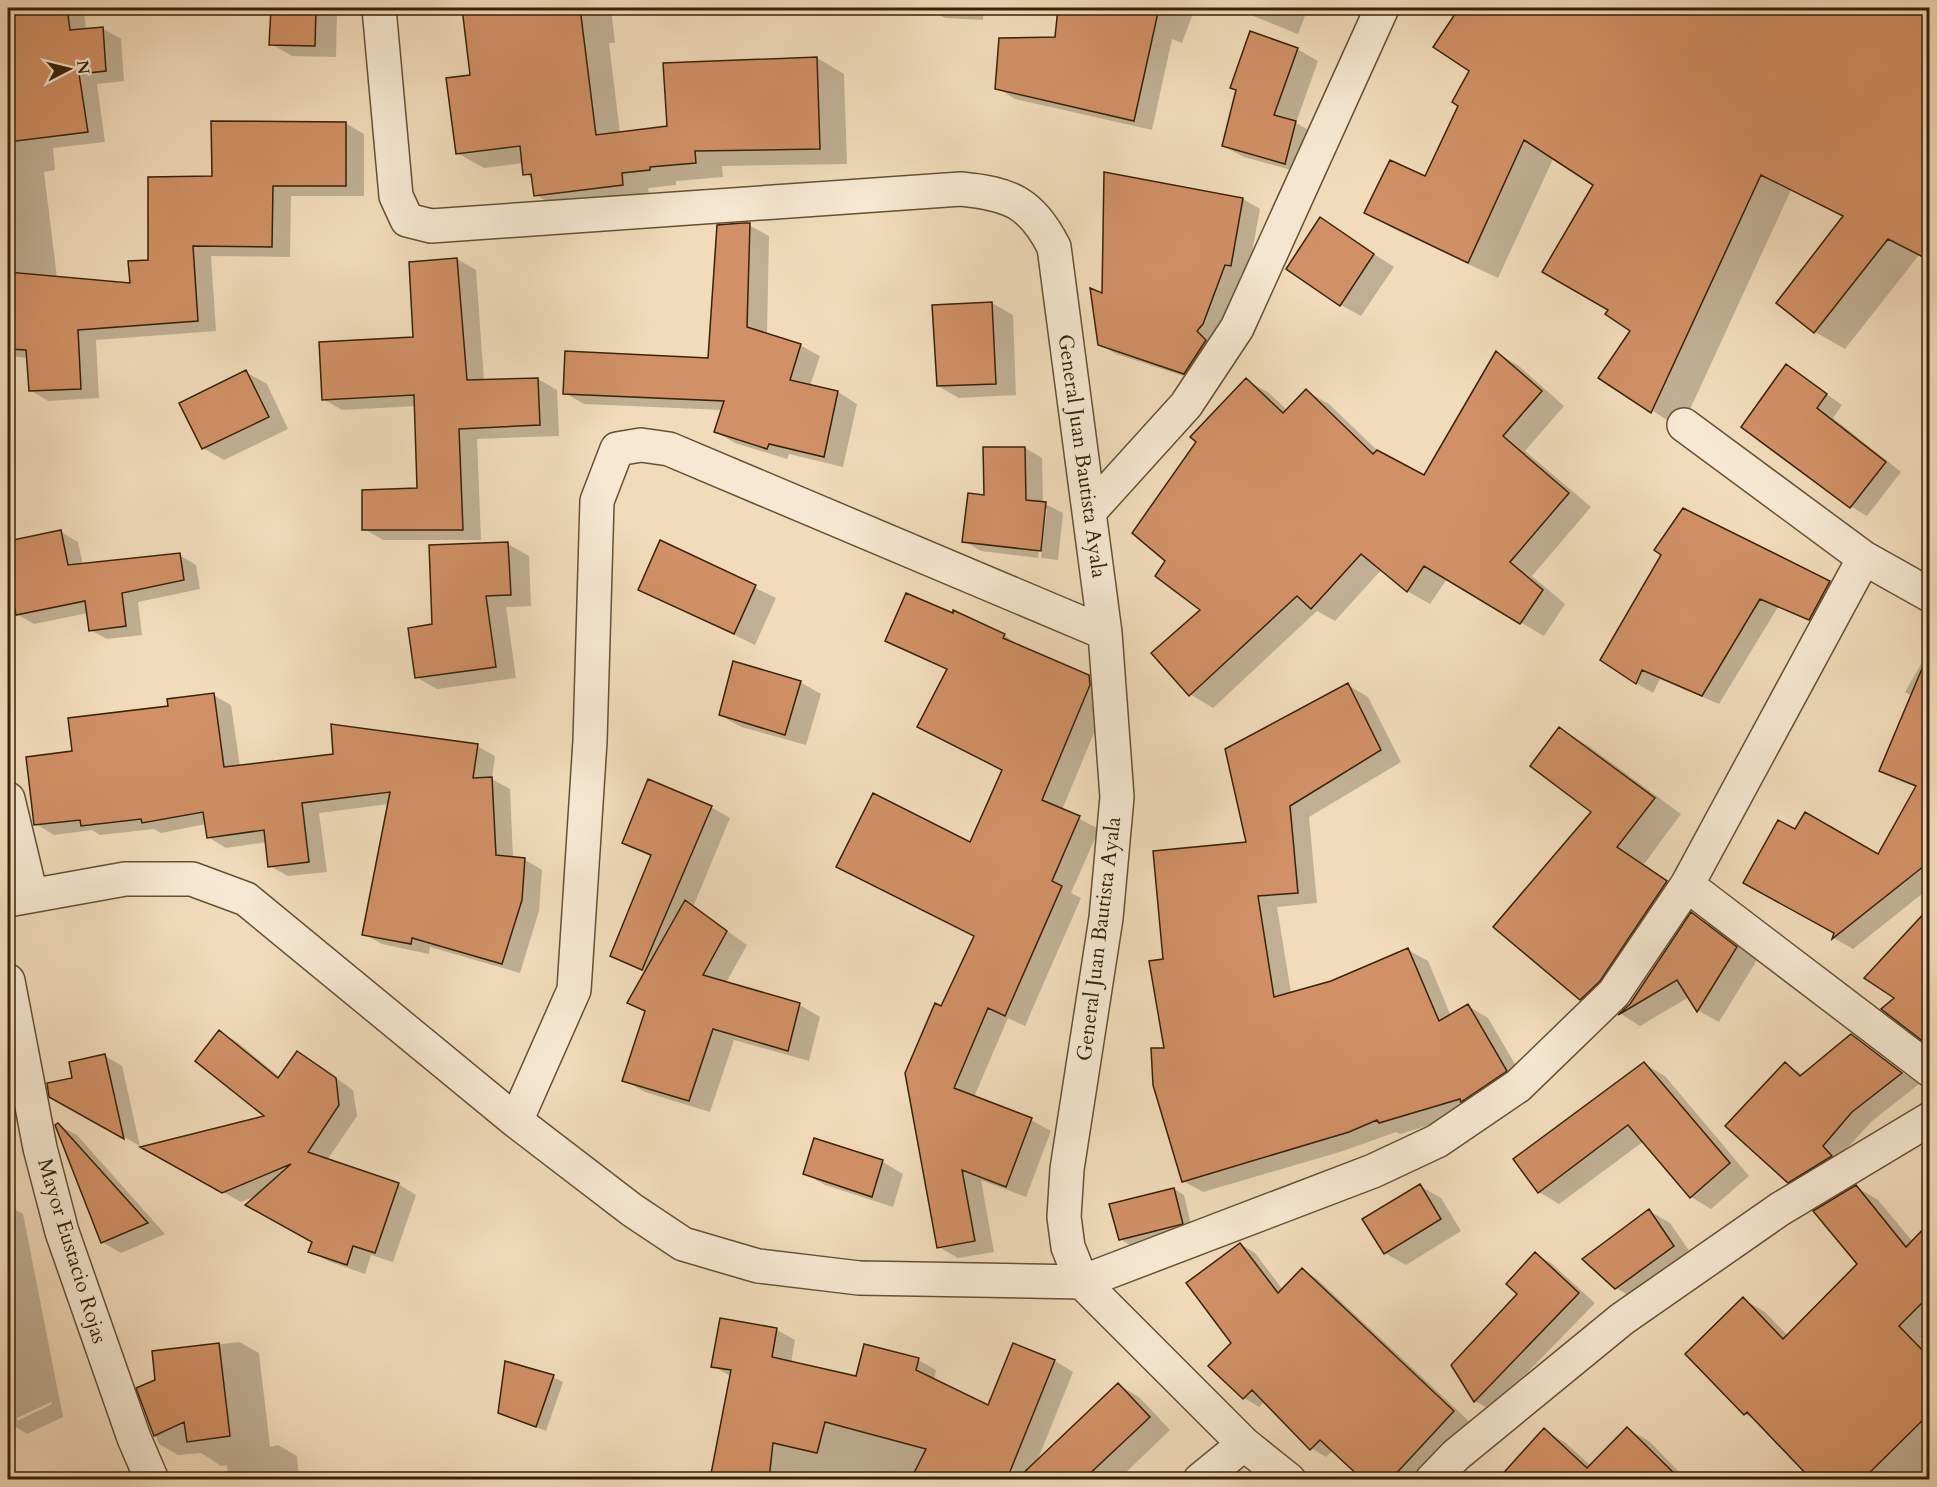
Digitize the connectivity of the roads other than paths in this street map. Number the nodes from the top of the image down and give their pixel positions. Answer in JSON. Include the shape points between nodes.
{"nodes":[{"id":1,"x":379,"y":8,"type":"edge"},
{"id":2,"x":1382,"y":8,"type":"edge"},
{"id":3,"x":1684,"y":425,"type":"dead end"},
{"id":4,"x":1090,"y":511,"type":"junction"},
{"id":5,"x":1864,"y":558,"type":"junction"},
{"id":6,"x":1929,"y":595,"type":"edge"},
{"id":7,"x":1105,"y":633,"type":"junction"},
{"id":8,"x":8,"y":799,"type":"edge"},
{"id":9,"x":1687,"y":885,"type":"junction"},
{"id":10,"x":19,"y":898,"type":"edge"},
{"id":11,"x":8,"y":981,"type":"edge"},
{"id":12,"x":1929,"y":1070,"type":"edge"},
{"id":13,"x":1929,"y":1119,"type":"edge"},
{"id":14,"x":516,"y":1121,"type":"junction"},
{"id":15,"x":1082,"y":1282,"type":"junction"},
{"id":16,"x":1244,"y":1444,"type":"junction"},
{"id":17,"x":152,"y":1479,"type":"edge"},
{"id":18,"x":1200,"y":1479,"type":"edge"},
{"id":19,"x":1289,"y":1479,"type":"edge"},
{"id":20,"x":1432,"y":1479,"type":"edge"}],
"edges":[{"from":1,"to":4,"type":"street","name":"General Juan Bautista Ayala","via":[[396,196],[407,220],[431,226],[961,189],[985,192],[1023,205],[1034,214],[1054,247]]},
{"from":2,"to":4,"type":"street","via":[[1237,328],[1186,405]]},
{"from":3,"to":5,"type":"street"},
{"from":4,"to":7,"type":"street","name":"General Juan Bautista Ayala"},
{"from":5,"to":6,"type":"street"},
{"from":5,"to":9,"type":"street"},
{"from":7,"to":14,"type":"street","via":[[669,449],[641,445],[616,449],[597,501],[590,741],[574,990]]},
{"from":7,"to":15,"type":"street","name":"General Juan Bautista Ayala","via":[[1116,797],[1106,918],[1067,1169],[1064,1217],[1068,1247]]},
{"from":8,"to":10,"type":"street"},
{"from":9,"to":12,"type":"street"},
{"from":9,"to":15,"type":"street","via":[[1614,993],[1518,1086],[1437,1141],[1373,1172]]},
{"from":10,"to":14,"type":"street","via":[[125,879],[192,879],[246,900]]},
{"from":11,"to":17,"type":"street","name":"Mayor Eustacio Rojas","via":[[40,1148],[62,1233]]},
{"from":13,"to":20,"type":"street","via":[[1780,1209],[1622,1319]]},
{"from":14,"to":15,"type":"street","via":[[683,1244],[758,1266],[859,1278]]},
{"from":15,"to":16,"type":"street","name":"General Juan Bautista Ayala"},
{"from":16,"to":18,"type":"street"},
{"from":16,"to":19,"type":"street","name":"General Juan Bautista Ayala"}]}
